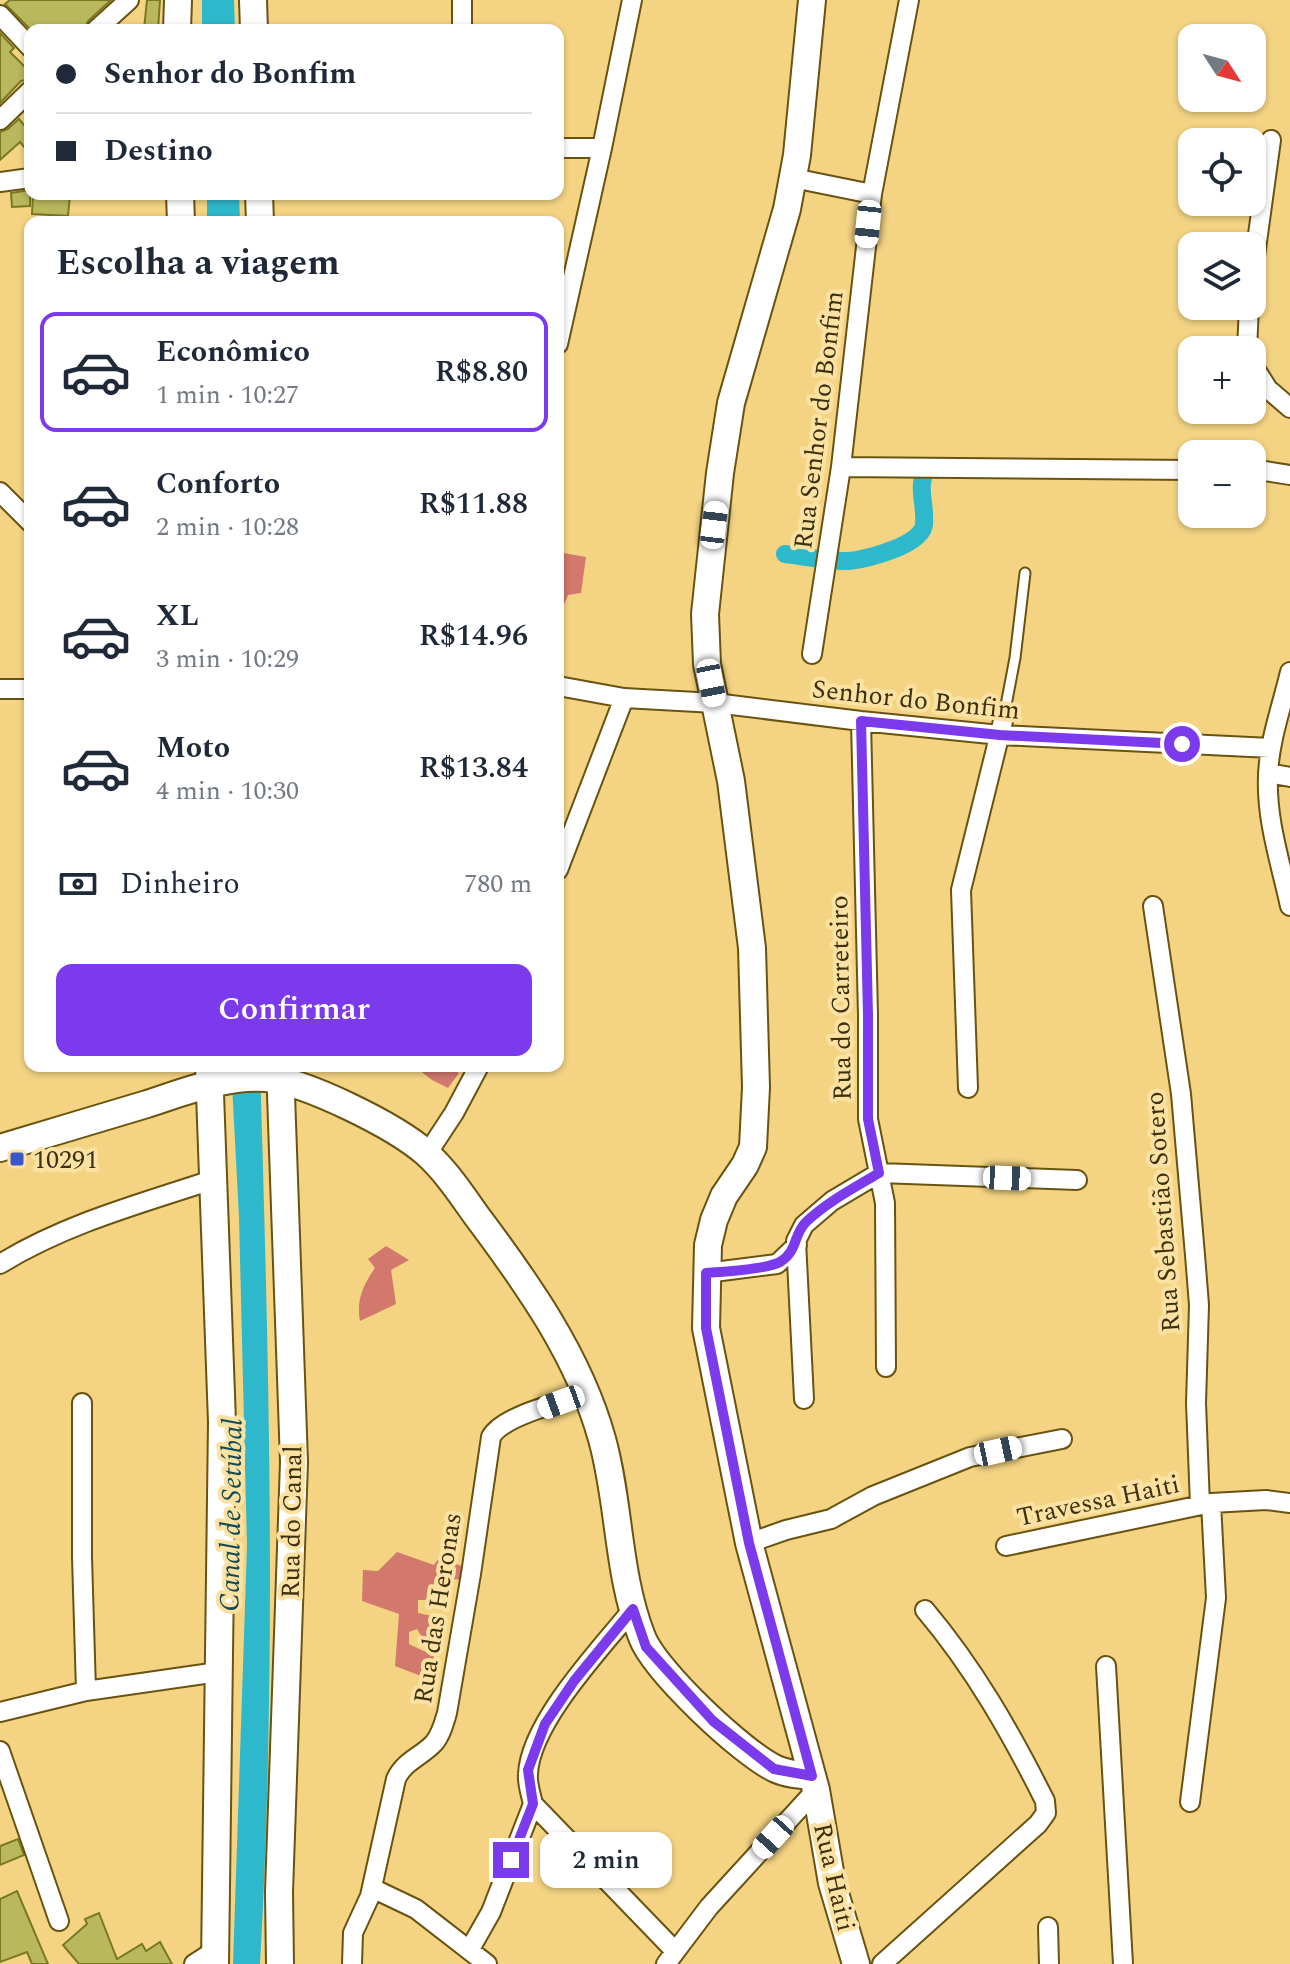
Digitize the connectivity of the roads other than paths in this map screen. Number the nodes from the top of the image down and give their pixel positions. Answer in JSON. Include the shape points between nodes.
{"nodes":[{"id":1,"x":7,"y":0,"type":"edge"},
{"id":2,"x":129,"y":0,"type":"edge"},
{"id":3,"x":178,"y":0,"type":"edge"},
{"id":4,"x":253,"y":0,"type":"edge"},
{"id":5,"x":462,"y":0,"type":"edge"},
{"id":6,"x":632,"y":0,"type":"edge"},
{"id":7,"x":812,"y":0,"type":"edge"},
{"id":8,"x":909,"y":0,"type":"edge"},
{"id":9,"x":0,"y":6,"type":"edge"},
{"id":10,"x":0,"y":15,"type":"edge"},
{"id":11,"x":103,"y":24,"type":"edge"},
{"id":12,"x":177,"y":24,"type":"edge"},
{"id":13,"x":254,"y":24,"type":"edge"},
{"id":14,"x":462,"y":24,"type":"edge"},
{"id":15,"x":24,"y":41,"type":"edge"},
{"id":16,"x":24,"y":97,"type":"edge"},
{"id":17,"x":0,"y":120,"type":"edge"},
{"id":18,"x":1271,"y":140,"type":"dead end"},
{"id":19,"x":564,"y":148,"type":"edge"},
{"id":20,"x":602,"y":148,"type":"junction"},
{"id":21,"x":793,"y":178,"type":"junction"},
{"id":22,"x":24,"y":179,"type":"edge"},
{"id":23,"x":0,"y":182,"type":"edge"},
{"id":24,"x":872,"y":194,"type":"junction"},
{"id":25,"x":1258,"y":232,"type":"edge"},
{"id":26,"x":564,"y":317,"type":"edge"},
{"id":27,"x":1266,"y":386,"type":"edge"},
{"id":28,"x":1290,"y":408,"type":"edge"},
{"id":29,"x":841,"y":467,"type":"junction"},
{"id":30,"x":1178,"y":470,"type":"edge"},
{"id":31,"x":1266,"y":471,"type":"edge"},
{"id":32,"x":1290,"y":475,"type":"edge"},
{"id":33,"x":0,"y":492,"type":"edge"},
{"id":34,"x":24,"y":516,"type":"edge"},
{"id":35,"x":1025,"y":573,"type":"dead end"},
{"id":36,"x":812,"y":654,"type":"dead end"},
{"id":37,"x":1290,"y":672,"type":"edge"},
{"id":38,"x":564,"y":687,"type":"edge"},
{"id":39,"x":0,"y":689,"type":"edge"},
{"id":40,"x":24,"y":689,"type":"edge"},
{"id":41,"x":624,"y":698,"type":"junction"},
{"id":42,"x":715,"y":703,"type":"junction"},
{"id":43,"x":861,"y":721,"type":"junction"},
{"id":44,"x":1002,"y":728,"type":"junction"},
{"id":45,"x":1271,"y":748,"type":"junction"},
{"id":46,"x":1268,"y":773,"type":"junction"},
{"id":47,"x":1290,"y":777,"type":"edge"},
{"id":48,"x":564,"y":854,"type":"edge"},
{"id":49,"x":1153,"y":906,"type":"dead end"},
{"id":50,"x":1290,"y":906,"type":"edge"},
{"id":51,"x":476,"y":1072,"type":"edge"},
{"id":52,"x":275,"y":1075,"type":"edge"},
{"id":53,"x":216,"y":1077,"type":"edge"},
{"id":54,"x":968,"y":1088,"type":"dead end"},
{"id":55,"x":0,"y":1148,"type":"edge"},
{"id":56,"x":427,"y":1154,"type":"junction"},
{"id":57,"x":879,"y":1173,"type":"junction"},
{"id":58,"x":212,"y":1180,"type":"junction"},
{"id":59,"x":1077,"y":1180,"type":"dead end"},
{"id":60,"x":797,"y":1245,"type":"junction"},
{"id":61,"x":0,"y":1264,"type":"edge"},
{"id":62,"x":706,"y":1273,"type":"junction"},
{"id":63,"x":886,"y":1367,"type":"dead end"},
{"id":64,"x":585,"y":1394,"type":"junction"},
{"id":65,"x":804,"y":1399,"type":"dead end"},
{"id":66,"x":82,"y":1403,"type":"dead end"},
{"id":67,"x":1062,"y":1439,"type":"dead end"},
{"id":68,"x":1290,"y":1503,"type":"edge"},
{"id":69,"x":1206,"y":1504,"type":"junction"},
{"id":70,"x":749,"y":1543,"type":"junction"},
{"id":71,"x":1006,"y":1546,"type":"dead end"},
{"id":72,"x":633,"y":1609,"type":"junction"},
{"id":73,"x":925,"y":1610,"type":"dead end"},
{"id":74,"x":1106,"y":1666,"type":"dead end"},
{"id":75,"x":218,"y":1672,"type":"junction"},
{"id":76,"x":86,"y":1691,"type":"junction"},
{"id":77,"x":0,"y":1712,"type":"edge"},
{"id":78,"x":0,"y":1751,"type":"edge"},
{"id":79,"x":814,"y":1783,"type":"junction"},
{"id":80,"x":1190,"y":1802,"type":"dead end"},
{"id":81,"x":533,"y":1804,"type":"junction"},
{"id":82,"x":372,"y":1888,"type":"junction"},
{"id":83,"x":59,"y":1921,"type":"dead end"},
{"id":84,"x":1048,"y":1927,"type":"dead end"},
{"id":85,"x":470,"y":1949,"type":"junction"},
{"id":86,"x":670,"y":1957,"type":"edge"},
{"id":87,"x":208,"y":1960,"type":"edge"},
{"id":88,"x":280,"y":1964,"type":"edge"},
{"id":89,"x":352,"y":1964,"type":"edge"},
{"id":90,"x":487,"y":1964,"type":"edge"},
{"id":91,"x":856,"y":1964,"type":"edge"},
{"id":92,"x":882,"y":1964,"type":"edge"},
{"id":93,"x":1049,"y":1964,"type":"edge"},
{"id":94,"x":1123,"y":1964,"type":"edge"}],
"edges":[{"from":1,"to":9,"type":"street"},
{"from":2,"to":11,"type":"street"},
{"from":3,"to":12,"type":"street"},
{"from":4,"to":13,"type":"street"},
{"from":5,"to":14,"type":"street"},
{"from":6,"to":20,"type":"street"},
{"from":7,"to":21,"type":"street","name":"Rua Haiti"},
{"from":8,"to":24,"type":"street","name":"Rua Senhor do Bonfim"},
{"from":10,"to":15,"type":"street"},
{"from":16,"to":17,"type":"street"},
{"from":18,"to":25,"type":"street"},
{"from":19,"to":20,"type":"street"},
{"from":20,"to":26,"type":"street"},
{"from":21,"to":24,"type":"street"},
{"from":21,"to":42,"type":"street","name":"Rua Haiti","via":[[731,403],[720,473],[705,614]]},
{"from":22,"to":23,"type":"street"},
{"from":24,"to":29,"type":"street","name":"Rua Senhor do Bonfim"},
{"from":27,"to":28,"type":"street"},
{"from":29,"to":30,"type":"street"},
{"from":29,"to":36,"type":"street","name":"Rua Senhor do Bonfim"},
{"from":31,"to":32,"type":"street"},
{"from":33,"to":34,"type":"street"},
{"from":35,"to":44,"type":"lane"},
{"from":37,"to":45,"type":"street"},
{"from":38,"to":41,"type":"street","name":"Senhor do Bonfim"},
{"from":39,"to":40,"type":"street"},
{"from":41,"to":42,"type":"street","name":"Senhor do Bonfim"},
{"from":41,"to":48,"type":"street"},
{"from":42,"to":43,"type":"street","name":"Senhor do Bonfim"},
{"from":42,"to":62,"type":"street","name":"Rua Haiti","via":[[731,781],[752,948],[756,1087],[753,1147],[714,1220]]},
{"from":43,"to":44,"type":"street","name":"Senhor do Bonfim"},
{"from":43,"to":57,"type":"street","name":"Rua do Carreteiro","via":[[868,1119]]},
{"from":44,"to":45,"type":"street","name":"Senhor do Bonfim"},
{"from":44,"to":54,"type":"street","via":[[961,890]]},
{"from":45,"to":46,"type":"street"},
{"from":46,"to":47,"type":"street"},
{"from":46,"to":50,"type":"street","via":[[1269,811]]},
{"from":49,"to":69,"type":"street","name":"Rua Sebastião Sotero","via":[[1181,1094],[1199,1305],[1196,1403]]},
{"from":51,"to":56,"type":"street"},
{"from":52,"to":53,"type":"street"},
{"from":52,"to":56,"type":"street","via":[[368,1117]]},
{"from":52,"to":88,"type":"street","name":"Rua do Canal","via":[[294,1462]]},
{"from":53,"to":55,"type":"street"},
{"from":53,"to":58,"type":"street"},
{"from":56,"to":64,"type":"street","via":[[501,1248],[551,1325]]},
{"from":57,"to":59,"type":"street"},
{"from":57,"to":60,"type":"street","via":[[807,1221]]},
{"from":57,"to":63,"type":"street","name":"Rua do Carreteiro","via":[[886,1209]]},
{"from":58,"to":61,"type":"street","via":[[76,1225]]},
{"from":58,"to":75,"type":"street","via":[[222,1422]]},
{"from":60,"to":62,"type":"street","via":[[777,1264]]},
{"from":60,"to":65,"type":"street"},
{"from":62,"to":70,"type":"street","name":"Rua Haiti","via":[[706,1328]]},
{"from":64,"to":72,"type":"street","via":[[607,1459]]},
{"from":64,"to":82,"type":"street","name":"Rua das Heronas","via":[[514,1419],[491,1437],[444,1726],[433,1744],[398,1774]]},
{"from":66,"to":76,"type":"street"},
{"from":67,"to":70,"type":"street","via":[[970,1457],[831,1519]]},
{"from":68,"to":69,"type":"street"},
{"from":69,"to":71,"type":"street","name":"Travessa Haiti"},
{"from":69,"to":80,"type":"street","name":"Rua Sebastião Sotero","via":[[1216,1598]]},
{"from":70,"to":79,"type":"street","name":"Rua Haiti"},
{"from":72,"to":79,"type":"street","via":[[646,1647],[713,1721],[774,1769]]},
{"from":72,"to":81,"type":"street","via":[[545,1724],[528,1770]]},
{"from":73,"to":92,"type":"street","via":[[995,1708],[1047,1809],[1038,1824]]},
{"from":74,"to":94,"type":"street"},
{"from":75,"to":76,"type":"street"},
{"from":75,"to":87,"type":"street"},
{"from":76,"to":77,"type":"street"},
{"from":78,"to":83,"type":"street"},
{"from":79,"to":86,"type":"street"},
{"from":79,"to":91,"type":"street","name":"Rua Haiti","via":[[832,1883]]},
{"from":81,"to":85,"type":"street","via":[[491,1912]]},
{"from":81,"to":86,"type":"street"},
{"from":82,"to":85,"type":"street","via":[[416,1909]]},
{"from":82,"to":89,"type":"street","name":"Rua das Heronas","via":[[353,1933]]},
{"from":84,"to":93,"type":"street"},
{"from":85,"to":90,"type":"street"}]}
